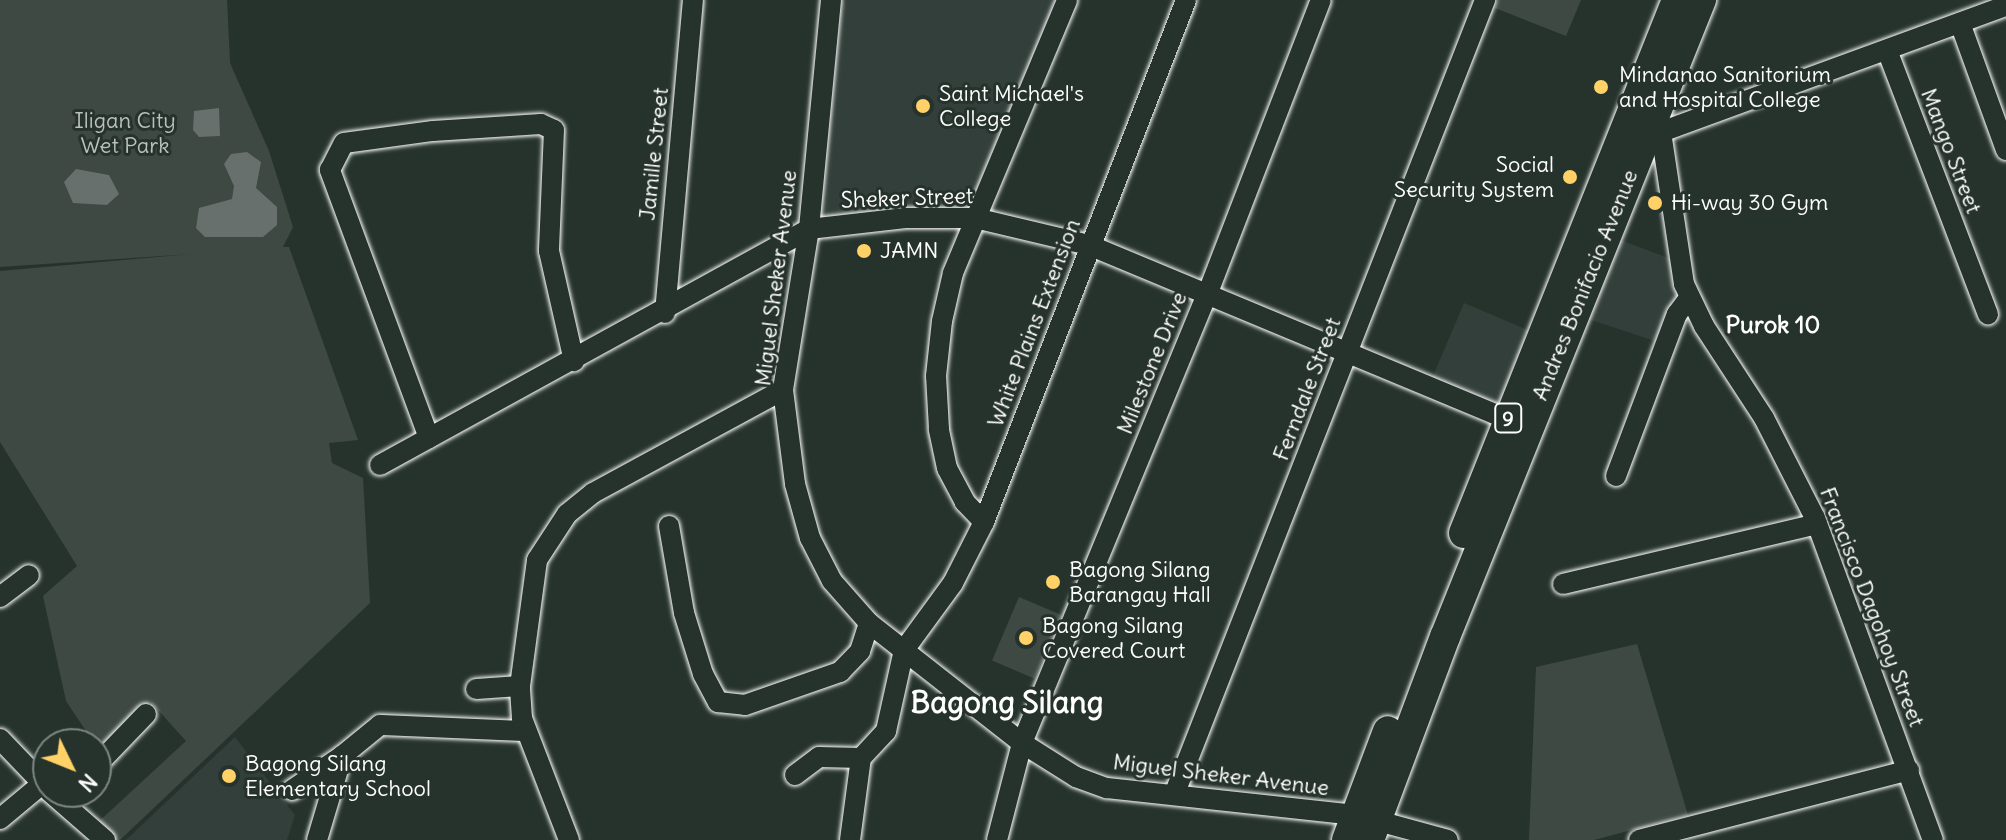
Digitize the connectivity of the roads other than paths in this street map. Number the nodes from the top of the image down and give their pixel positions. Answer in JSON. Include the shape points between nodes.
{"nodes":[{"id":1,"x":693,"y":0,"type":"edge"},
{"id":2,"x":831,"y":0,"type":"edge"},
{"id":3,"x":1067,"y":0,"type":"edge"},
{"id":4,"x":1186,"y":0,"type":"edge"},
{"id":5,"x":1321,"y":0,"type":"edge"},
{"id":6,"x":1485,"y":0,"type":"edge"},
{"id":7,"x":1677,"y":0,"type":"edge"},
{"id":8,"x":1701,"y":0,"type":"edge"},
{"id":9,"x":2006,"y":6,"type":"edge"},
{"id":10,"x":1960,"y":23,"type":"junction"},
{"id":11,"x":1887,"y":50,"type":"junction"},
{"id":12,"x":1646,"y":125,"type":"junction"},
{"id":13,"x":2006,"y":150,"type":"edge"},
{"id":14,"x":975,"y":218,"type":"junction"},
{"id":15,"x":809,"y":229,"type":"junction"},
{"id":16,"x":1089,"y":245,"type":"junction"},
{"id":17,"x":1207,"y":295,"type":"junction"},
{"id":18,"x":1690,"y":297,"type":"junction"},
{"id":19,"x":665,"y":313,"type":"junction"},
{"id":20,"x":1988,"y":314,"type":"dead end"},
{"id":21,"x":1348,"y":352,"type":"junction"},
{"id":22,"x":574,"y":361,"type":"junction"},
{"id":23,"x":783,"y":390,"type":"junction"},
{"id":24,"x":1507,"y":419,"type":"junction"},
{"id":25,"x":429,"y":438,"type":"junction"},
{"id":26,"x":380,"y":465,"type":"dead end"},
{"id":27,"x":1616,"y":476,"type":"dead end"},
{"id":28,"x":984,"y":522,"type":"junction"},
{"id":29,"x":1817,"y":524,"type":"junction"},
{"id":30,"x":669,"y":526,"type":"dead end"},
{"id":31,"x":29,"y":575,"type":"dead end"},
{"id":32,"x":1563,"y":584,"type":"dead end"},
{"id":33,"x":0,"y":597,"type":"edge"},
{"id":34,"x":869,"y":623,"type":"junction"},
{"id":35,"x":904,"y":650,"type":"junction"},
{"id":36,"x":520,"y":686,"type":"junction"},
{"id":37,"x":476,"y":689,"type":"dead end"},
{"id":38,"x":146,"y":714,"type":"dead end"},
{"id":39,"x":525,"y":731,"type":"junction"},
{"id":40,"x":0,"y":739,"type":"edge"},
{"id":41,"x":1022,"y":743,"type":"junction"},
{"id":42,"x":112,"y":749,"type":"edge"},
{"id":43,"x":342,"y":756,"type":"junction"},
{"id":44,"x":861,"y":758,"type":"junction"},
{"id":45,"x":32,"y":770,"type":"edge"},
{"id":46,"x":1909,"y":770,"type":"junction"},
{"id":47,"x":795,"y":775,"type":"dead end"},
{"id":48,"x":292,"y":790,"type":"dead end"},
{"id":49,"x":1174,"y":795,"type":"junction"},
{"id":50,"x":32,"y":803,"type":"edge"},
{"id":51,"x":69,"y":808,"type":"edge"},
{"id":52,"x":0,"y":819,"type":"edge"},
{"id":53,"x":1362,"y":829,"type":"edge"},
{"id":54,"x":1672,"y":836,"type":"edge"},
{"id":55,"x":96,"y":837,"type":"edge"},
{"id":56,"x":317,"y":840,"type":"edge"},
{"id":57,"x":569,"y":840,"type":"edge"},
{"id":58,"x":850,"y":840,"type":"edge"},
{"id":59,"x":997,"y":840,"type":"edge"},
{"id":60,"x":1448,"y":840,"type":"edge"},
{"id":61,"x":1639,"y":840,"type":"edge"},
{"id":62,"x":1933,"y":840,"type":"edge"}],
"edges":[{"from":1,"to":19,"type":"street","name":"Jamille Street"},
{"from":2,"to":15,"type":"street","name":"Miguel Sheker Avenue"},
{"from":3,"to":14,"type":"street"},
{"from":4,"to":16,"type":"street","name":"White Plains Extension"},
{"from":5,"to":17,"type":"street","name":"Milestone Drive"},
{"from":6,"to":21,"type":"street","name":"Ferndale Street"},
{"from":7,"to":12,"type":"highway","name":"Andres Bonifacio Avenue","number":"9"},
{"from":8,"to":12,"type":"highway","name":"Andres Bonifacio Avenue","number":"9"},
{"from":9,"to":10,"type":"street"},
{"from":10,"to":11,"type":"street"},
{"from":10,"to":13,"type":"street"},
{"from":11,"to":12,"type":"street"},
{"from":11,"to":20,"type":"street","name":"Mango Street"},
{"from":12,"to":18,"type":"street","name":"Francisco Dagohoy Street"},
{"from":12,"to":24,"type":"highway","name":"Andres Bonifacio Avenue","number":"9"},
{"from":12,"to":53,"type":"highway","name":"Andres Bonifacio Avenue","number":"9"},
{"from":14,"to":15,"type":"street","name":"Sheker Street","via":[[878,220]]},
{"from":14,"to":16,"type":"street","name":"Sheker Street"},
{"from":14,"to":28,"type":"street","via":[[953,273],[936,376],[947,468],[965,502]]},
{"from":15,"to":19,"type":"street","name":"Sheker Street"},
{"from":15,"to":23,"type":"street","name":"Miguel Sheker Avenue"},
{"from":16,"to":17,"type":"street","name":"Sheker Street"},
{"from":16,"to":28,"type":"street","name":"White Plains Extension"},
{"from":17,"to":21,"type":"street","name":"Sheker Street"},
{"from":17,"to":41,"type":"street","name":"Milestone Drive"},
{"from":18,"to":27,"type":"street","via":[[1677,314]]},
{"from":18,"to":29,"type":"street","name":"Francisco Dagohoy Street","via":[[1764,418]]},
{"from":19,"to":22,"type":"street","name":"Sheker Street"},
{"from":21,"to":24,"type":"street","name":"Sheker Street"},
{"from":21,"to":49,"type":"street","name":"Ferndale Street"},
{"from":22,"to":25,"type":"street","name":"Sheker Street"},
{"from":22,"to":25,"type":"street","via":[[549,251],[554,130],[541,124],[344,143],[330,170]]},
{"from":23,"to":34,"type":"street","name":"Miguel Sheker Avenue","via":[[787,445],[810,538],[832,581]]},
{"from":23,"to":36,"type":"street","via":[[593,493],[567,514],[537,560]]},
{"from":24,"to":53,"type":"highway","name":"Andres Bonifacio Avenue","number":"9"},
{"from":25,"to":26,"type":"street","name":"Sheker Street"},
{"from":28,"to":35,"type":"street","name":"White Plains Extension","via":[[953,583]]},
{"from":29,"to":32,"type":"street"},
{"from":29,"to":46,"type":"street","name":"Francisco Dagohoy Street"},
{"from":30,"to":34,"type":"street","via":[[684,613],[703,674],[718,702],[745,705],[840,672],[854,662]]},
{"from":31,"to":33,"type":"street"},
{"from":34,"to":35,"type":"street","name":"Miguel Sheker Avenue"},
{"from":35,"to":41,"type":"street","name":"Miguel Sheker Avenue"},
{"from":35,"to":44,"type":"street","via":[[890,723]]},
{"from":36,"to":37,"type":"street"},
{"from":36,"to":39,"type":"street"},
{"from":38,"to":42,"type":"street"},
{"from":39,"to":43,"type":"street","via":[[380,725]]},
{"from":39,"to":57,"type":"street"},
{"from":40,"to":45,"type":"street"},
{"from":41,"to":49,"type":"street","name":"Miguel Sheker Avenue","via":[[1076,777],[1107,788]]},
{"from":41,"to":59,"type":"street","name":"Milestone Drive"},
{"from":43,"to":48,"type":"street"},
{"from":43,"to":56,"type":"street"},
{"from":44,"to":47,"type":"street","via":[[819,757]]},
{"from":44,"to":58,"type":"street"},
{"from":46,"to":54,"type":"street"},
{"from":46,"to":62,"type":"street","name":"Francisco Dagohoy Street"},
{"from":49,"to":53,"type":"street","name":"Miguel Sheker Avenue"},
{"from":50,"to":52,"type":"street"},
{"from":51,"to":55,"type":"street"},
{"from":53,"to":60,"type":"street","name":"Miguel Sheker Avenue"},
{"from":54,"to":61,"type":"street"}]}
